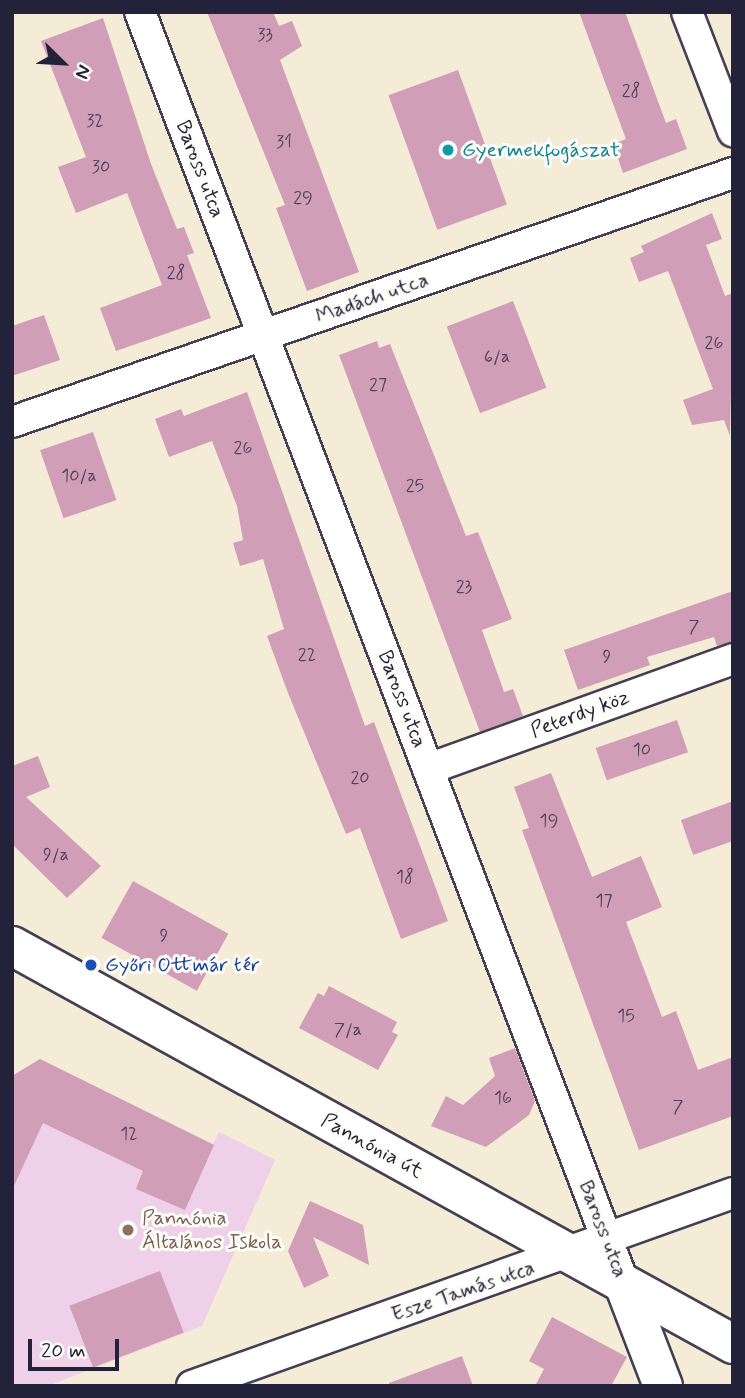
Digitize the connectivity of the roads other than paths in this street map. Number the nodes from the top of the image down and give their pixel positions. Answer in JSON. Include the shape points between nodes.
{"nodes":[{"id":1,"x":140,"y":12,"type":"edge"},
{"id":2,"x":687,"y":12,"type":"edge"},
{"id":3,"x":733,"y":131,"type":"edge"},
{"id":4,"x":733,"y":173,"type":"edge"},
{"id":5,"x":263,"y":335,"type":"junction"},
{"id":6,"x":12,"y":422,"type":"edge"},
{"id":7,"x":733,"y":659,"type":"edge"},
{"id":8,"x":428,"y":769,"type":"junction"},
{"id":9,"x":12,"y":946,"type":"edge"},
{"id":10,"x":733,"y":1193,"type":"edge"},
{"id":11,"x":606,"y":1238,"type":"junction"},
{"id":12,"x":566,"y":1255,"type":"junction"},
{"id":13,"x":625,"y":1287,"type":"junction"},
{"id":14,"x":733,"y":1344,"type":"edge"},
{"id":15,"x":192,"y":1386,"type":"edge"},
{"id":16,"x":663,"y":1386,"type":"edge"}],
"edges":[{"from":1,"to":5,"type":"street","name":"Baross utca"},
{"from":2,"to":3,"type":"street"},
{"from":4,"to":5,"type":"street","name":"Madách utca"},
{"from":5,"to":6,"type":"street","name":"Madách utca"},
{"from":5,"to":8,"type":"street","name":"Baross utca"},
{"from":7,"to":8,"type":"street","name":"Peterdy köz"},
{"from":8,"to":11,"type":"street","name":"Baross utca"},
{"from":9,"to":12,"type":"street","name":"Pannónia út"},
{"from":10,"to":11,"type":"street","name":"Esze Tamás utca"},
{"from":11,"to":12,"type":"street","name":"Esze Tamás utca"},
{"from":11,"to":13,"type":"street","name":"Baross utca"},
{"from":12,"to":13,"type":"street","name":"Pannónia út"},
{"from":12,"to":15,"type":"street","name":"Esze Tamás utca"},
{"from":13,"to":14,"type":"street","name":"Pannónia út"},
{"from":13,"to":16,"type":"street","name":"Baross utca"}]}
